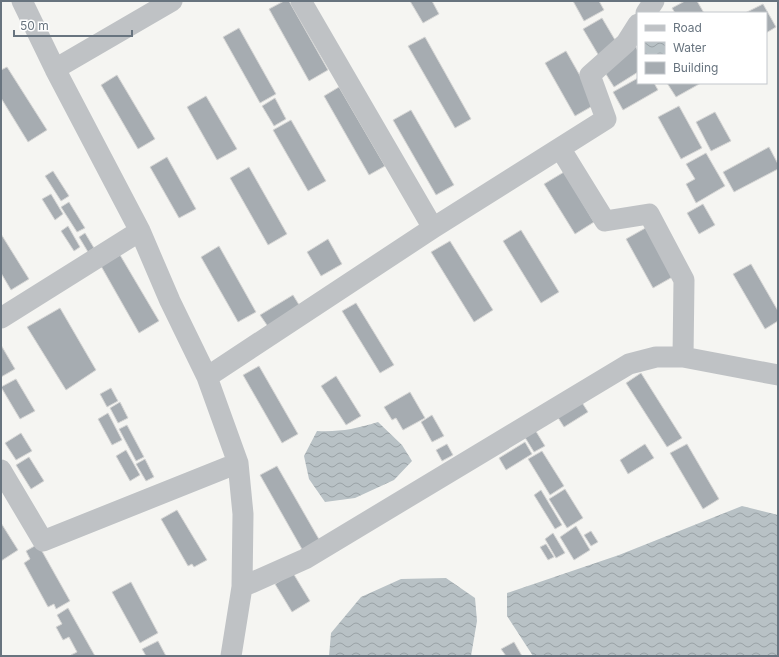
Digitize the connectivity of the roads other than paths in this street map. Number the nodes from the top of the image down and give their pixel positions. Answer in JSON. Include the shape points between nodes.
{"nodes":[{"id":1,"x":22,"y":1,"type":"edge"},
{"id":2,"x":172,"y":1,"type":"edge"},
{"id":3,"x":301,"y":1,"type":"edge"},
{"id":4,"x":654,"y":1,"type":"edge"},
{"id":5,"x":647,"y":12,"type":"edge"},
{"id":6,"x":637,"y":26,"type":"edge"},
{"id":7,"x":55,"y":69,"type":"junction"},
{"id":8,"x":560,"y":148,"type":"junction"},
{"id":9,"x":434,"y":228,"type":"junction"},
{"id":10,"x":140,"y":231,"type":"junction"},
{"id":11,"x":1,"y":318,"type":"edge"},
{"id":12,"x":683,"y":357,"type":"junction"},
{"id":13,"x":778,"y":375,"type":"edge"},
{"id":14,"x":207,"y":377,"type":"junction"},
{"id":15,"x":238,"y":463,"type":"junction"},
{"id":16,"x":1,"y":470,"type":"edge"},
{"id":17,"x":242,"y":587,"type":"junction"},
{"id":18,"x":231,"y":656,"type":"edge"}],
"edges":[{"from":1,"to":7,"type":"street"},
{"from":2,"to":7,"type":"street"},
{"from":3,"to":9,"type":"street"},
{"from":4,"to":5,"type":"street"},
{"from":6,"to":8,"type":"street","via":[[626,43],[590,75],[606,119]]},
{"from":7,"to":10,"type":"street"},
{"from":8,"to":9,"type":"street"},
{"from":8,"to":12,"type":"street","via":[[605,221],[649,214],[684,280]]},
{"from":9,"to":14,"type":"street"},
{"from":10,"to":11,"type":"street"},
{"from":10,"to":14,"type":"street"},
{"from":12,"to":13,"type":"street"},
{"from":12,"to":17,"type":"street","via":[[656,357],[629,364],[304,559]]},
{"from":14,"to":15,"type":"street"},
{"from":15,"to":16,"type":"street","via":[[43,541]]},
{"from":15,"to":17,"type":"street","via":[[243,514]]},
{"from":17,"to":18,"type":"street"}]}
